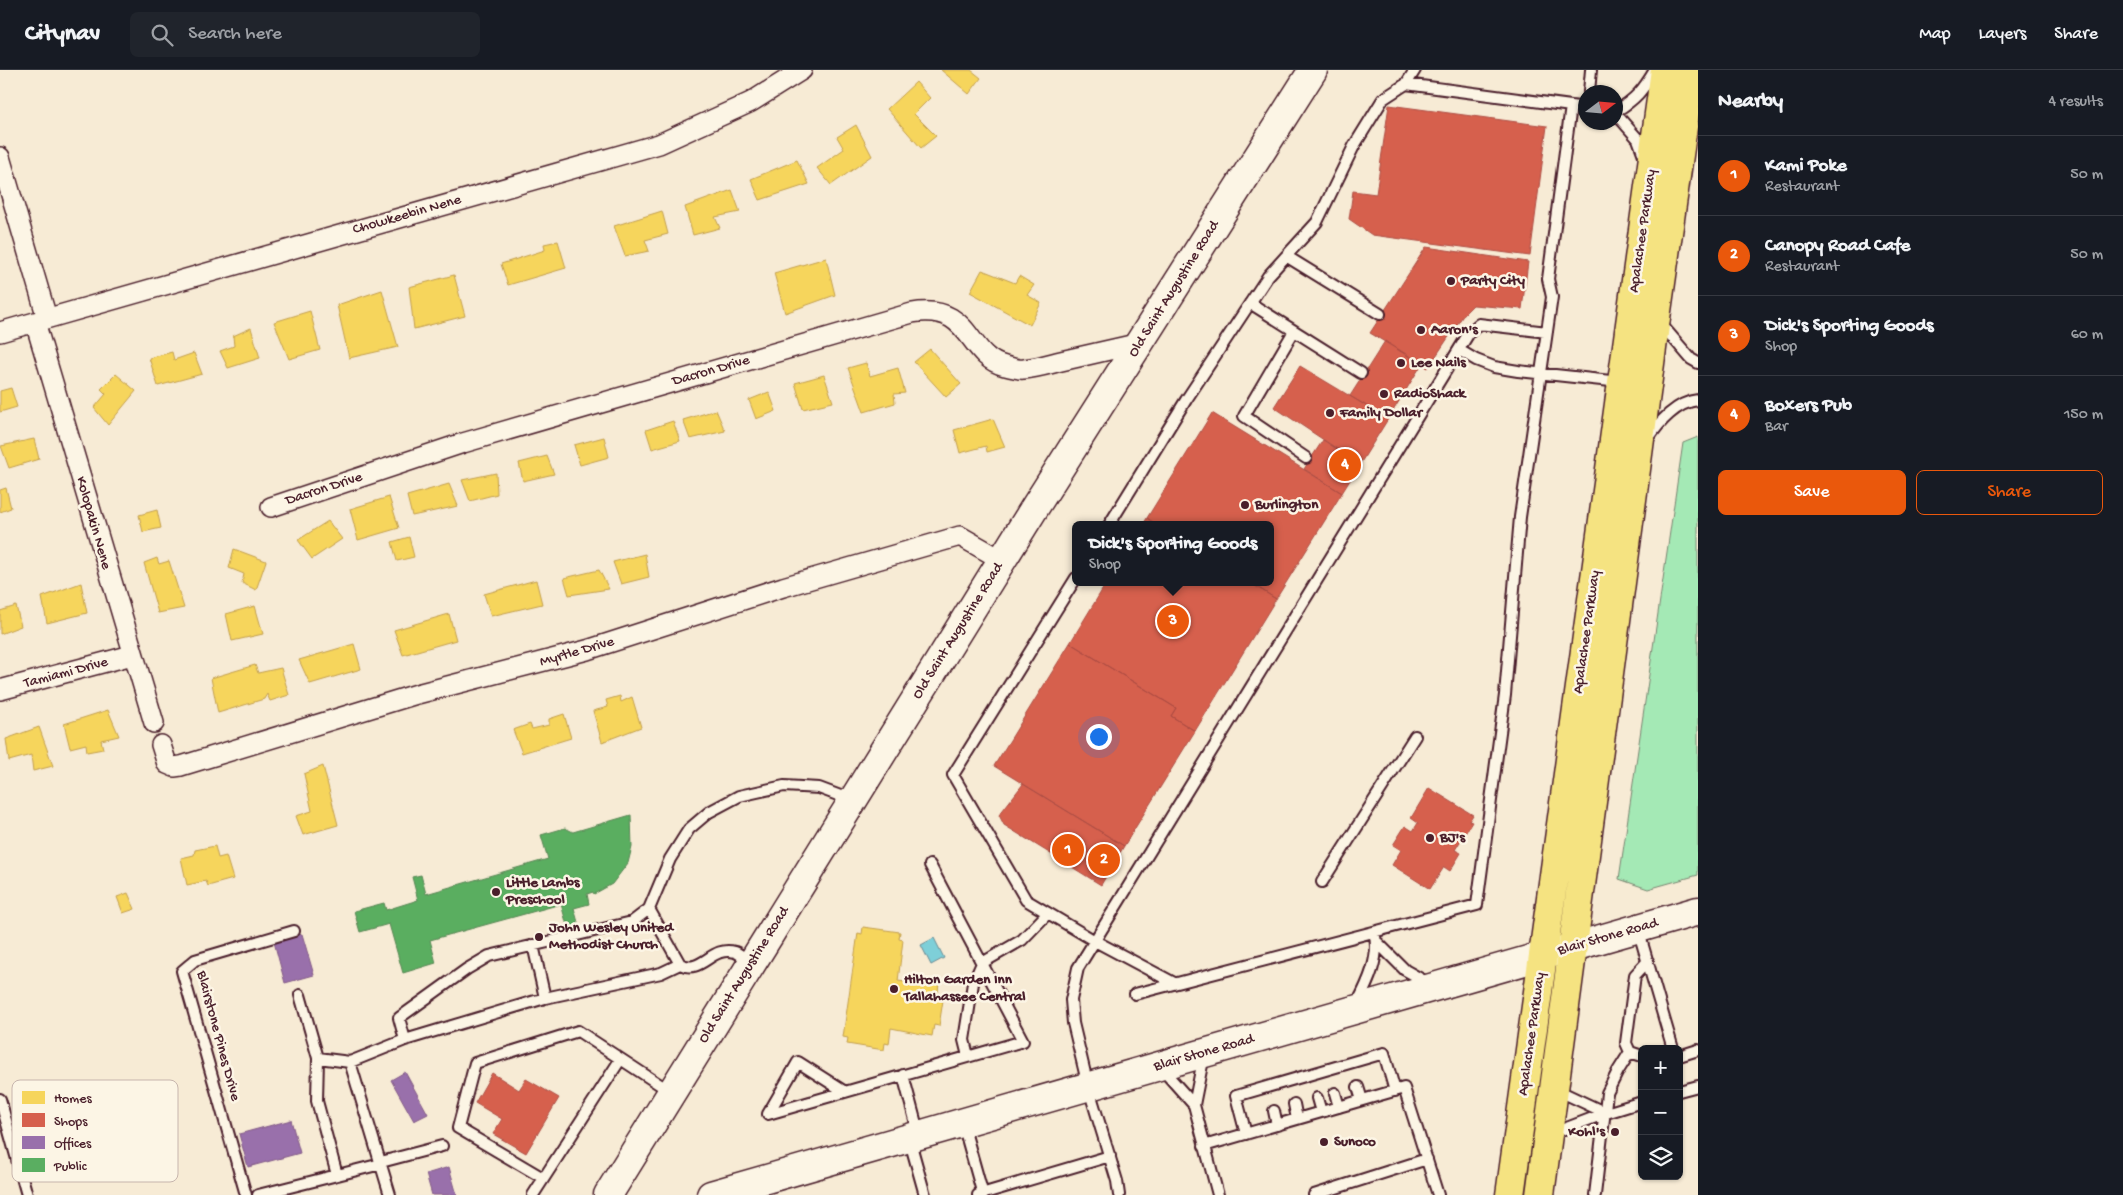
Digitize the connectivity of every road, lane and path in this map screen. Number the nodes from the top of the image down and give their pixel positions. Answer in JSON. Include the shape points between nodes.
{"nodes":[{"id":1,"x":802,"y":70,"type":"edge"},
{"id":2,"x":1313,"y":70,"type":"edge"},
{"id":3,"x":1415,"y":70,"type":"edge"},
{"id":4,"x":1591,"y":70,"type":"edge"},
{"id":5,"x":1655,"y":70,"type":"edge"},
{"id":6,"x":1665,"y":70,"type":"edge"},
{"id":7,"x":1691,"y":70,"type":"edge"},
{"id":8,"x":1406,"y":84,"type":"junction"},
{"id":9,"x":1590,"y":85,"type":"edge"},
{"id":10,"x":1571,"y":106,"type":"junction"},
{"id":11,"x":1578,"y":107,"type":"edge"},
{"id":12,"x":1623,"y":107,"type":"edge"},
{"id":13,"x":1623,"y":121,"type":"edge"},
{"id":14,"x":0,"y":157,"type":"edge"},
{"id":15,"x":1650,"y":173,"type":"junction"},
{"id":16,"x":1286,"y":256,"type":"junction"},
{"id":17,"x":1250,"y":303,"type":"junction"},
{"id":18,"x":1380,"y":314,"type":"dead end"},
{"id":19,"x":1656,"y":318,"type":"junction"},
{"id":20,"x":41,"y":320,"type":"junction"},
{"id":21,"x":1294,"y":331,"type":"junction"},
{"id":22,"x":0,"y":332,"type":"edge"},
{"id":23,"x":1547,"y":332,"type":"junction"},
{"id":24,"x":1140,"y":343,"type":"junction"},
{"id":25,"x":1459,"y":350,"type":"junction"},
{"id":26,"x":1698,"y":363,"type":"edge"},
{"id":27,"x":1361,"y":373,"type":"dead end"},
{"id":28,"x":1541,"y":373,"type":"junction"},
{"id":29,"x":1622,"y":382,"type":"junction"},
{"id":30,"x":1698,"y":400,"type":"edge"},
{"id":31,"x":1638,"y":454,"type":"junction"},
{"id":32,"x":1306,"y":458,"type":"dead end"},
{"id":33,"x":271,"y":507,"type":"dead end"},
{"id":34,"x":1110,"y":521,"type":"edge"},
{"id":35,"x":1002,"y":560,"type":"junction"},
{"id":36,"x":1072,"y":584,"type":"edge"},
{"id":37,"x":132,"y":656,"type":"junction"},
{"id":38,"x":0,"y":690,"type":"edge"},
{"id":39,"x":154,"y":723,"type":"dead end"},
{"id":40,"x":1415,"y":736,"type":"dead end"},
{"id":41,"x":160,"y":745,"type":"dead end"},
{"id":42,"x":852,"y":801,"type":"junction"},
{"id":43,"x":930,"y":865,"type":"dead end"},
{"id":44,"x":1322,"y":882,"type":"dead end"},
{"id":45,"x":649,"y":909,"type":"junction"},
{"id":46,"x":1698,"y":911,"type":"edge"},
{"id":47,"x":1048,"y":913,"type":"junction"},
{"id":48,"x":1638,"y":928,"type":"junction"},
{"id":49,"x":294,"y":930,"type":"dead end"},
{"id":50,"x":1375,"y":936,"type":"junction"},
{"id":51,"x":1095,"y":941,"type":"junction"},
{"id":52,"x":533,"y":945,"type":"junction"},
{"id":53,"x":1572,"y":947,"type":"junction"},
{"id":54,"x":1544,"y":955,"type":"junction"},
{"id":55,"x":1648,"y":961,"type":"junction"},
{"id":56,"x":982,"y":963,"type":"junction"},
{"id":57,"x":680,"y":964,"type":"junction"},
{"id":58,"x":751,"y":964,"type":"junction"},
{"id":59,"x":1174,"y":983,"type":"junction"},
{"id":60,"x":1435,"y":986,"type":"junction"},
{"id":61,"x":1135,"y":994,"type":"dead end"},
{"id":62,"x":300,"y":996,"type":"dead end"},
{"id":63,"x":546,"y":998,"type":"junction"},
{"id":64,"x":1355,"y":1010,"type":"junction"},
{"id":65,"x":405,"y":1040,"type":"junction"},
{"id":66,"x":1672,"y":1045,"type":"edge"},
{"id":67,"x":1698,"y":1050,"type":"edge"},
{"id":68,"x":1630,"y":1052,"type":"junction"},
{"id":69,"x":1204,"y":1053,"type":"junction"},
{"id":70,"x":1638,"y":1055,"type":"edge"},
{"id":71,"x":1683,"y":1055,"type":"edge"},
{"id":72,"x":968,"y":1056,"type":"junction"},
{"id":73,"x":318,"y":1058,"type":"junction"},
{"id":74,"x":620,"y":1060,"type":"junction"},
{"id":75,"x":350,"y":1062,"type":"junction"},
{"id":76,"x":1159,"y":1066,"type":"junction"},
{"id":77,"x":903,"y":1075,"type":"junction"},
{"id":78,"x":1088,"y":1086,"type":"junction"},
{"id":79,"x":1698,"y":1086,"type":"edge"},
{"id":80,"x":1358,"y":1087,"type":"dead end"},
{"id":81,"x":1554,"y":1088,"type":"junction"},
{"id":82,"x":1683,"y":1090,"type":"edge"},
{"id":83,"x":1395,"y":1091,"type":"junction"},
{"id":84,"x":672,"y":1092,"type":"junction"},
{"id":85,"x":845,"y":1092,"type":"junction"},
{"id":86,"x":1335,"y":1093,"type":"dead end"},
{"id":87,"x":1317,"y":1098,"type":"dead end"},
{"id":88,"x":0,"y":1099,"type":"edge"},
{"id":89,"x":1362,"y":1100,"type":"junction"},
{"id":90,"x":1638,"y":1103,"type":"edge"},
{"id":91,"x":1294,"y":1104,"type":"dead end"},
{"id":92,"x":1194,"y":1106,"type":"junction"},
{"id":93,"x":1339,"y":1107,"type":"junction"},
{"id":94,"x":1274,"y":1111,"type":"dead end"},
{"id":95,"x":1321,"y":1112,"type":"junction"},
{"id":96,"x":1606,"y":1112,"type":"junction"},
{"id":97,"x":1297,"y":1119,"type":"junction"},
{"id":98,"x":962,"y":1123,"type":"junction"},
{"id":99,"x":1277,"y":1125,"type":"junction"},
{"id":100,"x":1246,"y":1134,"type":"junction"},
{"id":101,"x":1547,"y":1136,"type":"junction"},
{"id":102,"x":914,"y":1137,"type":"junction"},
{"id":103,"x":12,"y":1140,"type":"edge"},
{"id":104,"x":442,"y":1146,"type":"dead end"},
{"id":105,"x":1204,"y":1146,"type":"junction"},
{"id":106,"x":1110,"y":1156,"type":"junction"},
{"id":107,"x":1427,"y":1159,"type":"junction"},
{"id":108,"x":381,"y":1163,"type":"junction"},
{"id":109,"x":337,"y":1175,"type":"junction"},
{"id":110,"x":544,"y":1178,"type":"junction"},
{"id":111,"x":24,"y":1182,"type":"edge"},
{"id":112,"x":28,"y":1195,"type":"edge"},
{"id":113,"x":246,"y":1195,"type":"edge"},
{"id":114,"x":258,"y":1195,"type":"edge"},
{"id":115,"x":390,"y":1195,"type":"edge"},
{"id":116,"x":533,"y":1195,"type":"edge"},
{"id":117,"x":608,"y":1195,"type":"edge"},
{"id":118,"x":711,"y":1195,"type":"edge"},
{"id":119,"x":925,"y":1195,"type":"edge"},
{"id":120,"x":981,"y":1195,"type":"edge"},
{"id":121,"x":1119,"y":1195,"type":"edge"},
{"id":122,"x":1218,"y":1195,"type":"edge"},
{"id":123,"x":1314,"y":1195,"type":"edge"},
{"id":124,"x":1438,"y":1195,"type":"edge"},
{"id":125,"x":1510,"y":1195,"type":"edge"},
{"id":126,"x":1540,"y":1195,"type":"edge"},
{"id":127,"x":1596,"y":1195,"type":"edge"}],
"edges":[{"from":1,"to":20,"type":"street","name":"Chowkeebin Nene","via":[[751,102],[659,144]]},
{"from":2,"to":24,"type":"street","name":"Old Saint Augustine Road"},
{"from":3,"to":8,"type":"lane"},
{"from":4,"to":9,"type":"lane"},
{"from":5,"to":12,"type":"lane","via":[[1645,87]]},
{"from":6,"to":15,"type":"main road","name":"Apalachee Parkway"},
{"from":7,"to":19,"type":"main road","name":"Apalachee Parkway"},
{"from":8,"to":10,"type":"lane"},
{"from":8,"to":16,"type":"lane","via":[[1383,99],[1354,146],[1317,222]]},
{"from":10,"to":11,"type":"lane"},
{"from":10,"to":23,"type":"lane","via":[[1548,279],[1552,297]]},
{"from":13,"to":15,"type":"lane","via":[[1638,140]]},
{"from":14,"to":20,"type":"street","name":"Kolopakin Nene"},
{"from":15,"to":29,"type":"main road","name":"Apalachee Parkway"},
{"from":16,"to":17,"type":"lane"},
{"from":16,"to":18,"type":"lane"},
{"from":17,"to":21,"type":"lane"},
{"from":17,"to":34,"type":"lane"},
{"from":19,"to":26,"type":"lane","via":[[1671,338]]},
{"from":19,"to":31,"type":"main road","name":"Apalachee Parkway"},
{"from":20,"to":22,"type":"street","name":"Chowkeebin Nene"},
{"from":20,"to":37,"type":"street","name":"Kolopakin Nene"},
{"from":21,"to":27,"type":"lane"},
{"from":21,"to":32,"type":"lane","via":[[1244,416]]},
{"from":23,"to":25,"type":"lane","via":[[1479,324]]},
{"from":23,"to":28,"type":"lane"},
{"from":24,"to":33,"type":"street","name":"Dacron Drive","via":[[1023,370],[990,358],[950,316],[926,310],[463,443]]},
{"from":24,"to":35,"type":"street","name":"Old Saint Augustine Road"},
{"from":25,"to":28,"type":"lane","via":[[1494,367]]},
{"from":25,"to":51,"type":"lane"},
{"from":28,"to":29,"type":"lane"},
{"from":28,"to":50,"type":"lane","via":[[1520,517],[1505,695],[1477,905]]},
{"from":29,"to":54,"type":"main road","name":"Apalachee Parkway"},
{"from":30,"to":31,"type":"lane","via":[[1688,401],[1658,423]]},
{"from":31,"to":53,"type":"main road","name":"Apalachee Parkway"},
{"from":35,"to":41,"type":"street","name":"Myrtle Drive","via":[[960,536],[783,587],[587,650],[417,694],[181,766],[167,764]]},
{"from":35,"to":42,"type":"street","name":"Old Saint Augustine Road"},
{"from":36,"to":47,"type":"lane","via":[[952,775],[1026,900]]},
{"from":37,"to":38,"type":"street","name":"Tamiami Drive"},
{"from":37,"to":39,"type":"street","name":"Kolopakin Nene"},
{"from":40,"to":44,"type":"lane"},
{"from":42,"to":45,"type":"lane","via":[[820,788],[784,786],[739,796],[709,812],[690,828],[670,859]]},
{"from":42,"to":58,"type":"street","name":"Old Saint Augustine Road"},
{"from":43,"to":56,"type":"lane"},
{"from":45,"to":52,"type":"lane","via":[[632,922]]},
{"from":45,"to":57,"type":"lane"},
{"from":46,"to":48,"type":"street","name":"Blair Stone Road"},
{"from":47,"to":51,"type":"lane"},
{"from":47,"to":56,"type":"lane","via":[[1022,940]]},
{"from":48,"to":53,"type":"street","name":"Blair Stone Road"},
{"from":48,"to":55,"type":"lane"},
{"from":49,"to":113,"type":"lane","name":"Blairstone Pines Drive","via":[[195,960],[182,971]]},
{"from":50,"to":59,"type":"lane"},
{"from":50,"to":60,"type":"lane","via":[[1405,970]]},
{"from":50,"to":64,"type":"lane","via":[[1371,976]]},
{"from":51,"to":59,"type":"lane"},
{"from":51,"to":78,"type":"lane","via":[[1078,968],[1071,1000]]},
{"from":52,"to":63,"type":"lane"},
{"from":52,"to":65,"type":"lane","via":[[489,956],[399,1018]]},
{"from":53,"to":54,"type":"street","name":"Blair Stone Road"},
{"from":53,"to":81,"type":"main road","name":"Apalachee Parkway"},
{"from":54,"to":60,"type":"street","name":"Blair Stone Road"},
{"from":54,"to":125,"type":"main road","name":"Apalachee Parkway"},
{"from":55,"to":66,"type":"lane"},
{"from":55,"to":68,"type":"lane","via":[[1635,975],[1626,1043]]},
{"from":56,"to":72,"type":"lane","via":[[973,982],[964,1040]]},
{"from":56,"to":72,"type":"lane","via":[[1023,1041]]},
{"from":57,"to":58,"type":"lane","via":[[688,968],[696,966],[718,952],[728,951],[737,952]]},
{"from":57,"to":63,"type":"lane","via":[[661,974]]},
{"from":58,"to":84,"type":"street","name":"Old Saint Augustine Road"},
{"from":59,"to":61,"type":"lane"},
{"from":60,"to":64,"type":"street","name":"Blair Stone Road"},
{"from":62,"to":73,"type":"lane"},
{"from":63,"to":65,"type":"lane"},
{"from":64,"to":69,"type":"street","name":"Blair Stone Road"},
{"from":65,"to":75,"type":"lane"},
{"from":67,"to":71,"type":"lane"},
{"from":68,"to":70,"type":"lane"},
{"from":68,"to":96,"type":"lane","via":[[1607,1093]]},
{"from":69,"to":76,"type":"street","name":"Blair Stone Road"},
{"from":69,"to":92,"type":"lane"},
{"from":72,"to":77,"type":"lane"},
{"from":73,"to":75,"type":"lane"},
{"from":73,"to":109,"type":"lane","via":[[317,1101]]},
{"from":74,"to":84,"type":"lane"},
{"from":74,"to":110,"type":"lane"},
{"from":74,"to":110,"type":"lane","via":[[578,1031],[475,1063],[458,1128]]},
{"from":75,"to":108,"type":"lane"},
{"from":76,"to":78,"type":"street","name":"Blair Stone Road"},
{"from":76,"to":92,"type":"lane"},
{"from":77,"to":85,"type":"lane"},
{"from":77,"to":102,"type":"lane"},
{"from":78,"to":98,"type":"street","name":"Blair Stone Road"},
{"from":78,"to":106,"type":"lane"},
{"from":79,"to":82,"type":"lane"},
{"from":80,"to":89,"type":"lane"},
{"from":81,"to":96,"type":"lane"},
{"from":81,"to":101,"type":"main road","name":"Apalachee Parkway"},
{"from":83,"to":89,"type":"lane"},
{"from":83,"to":100,"type":"lane","via":[[1384,1052],[1312,1078],[1236,1096]]},
{"from":83,"to":107,"type":"lane","via":[[1404,1088]]},
{"from":84,"to":117,"type":"street","name":"Old Saint Augustine Road"},
{"from":85,"to":85,"type":"lane","via":[[798,1062],[768,1114],[816,1100]]},
{"from":86,"to":93,"type":"lane"},
{"from":87,"to":95,"type":"lane"},
{"from":88,"to":103,"type":"lane"},
{"from":89,"to":93,"type":"lane"},
{"from":90,"to":96,"type":"lane"},
{"from":91,"to":97,"type":"lane"},
{"from":92,"to":105,"type":"lane"},
{"from":93,"to":95,"type":"lane"},
{"from":94,"to":99,"type":"lane"},
{"from":95,"to":97,"type":"lane"},
{"from":96,"to":101,"type":"lane"},
{"from":96,"to":127,"type":"lane"},
{"from":97,"to":99,"type":"lane"},
{"from":98,"to":102,"type":"street","name":"Blair Stone Road"},
{"from":98,"to":120,"type":"lane"},
{"from":99,"to":100,"type":"lane"},
{"from":100,"to":105,"type":"lane"},
{"from":101,"to":126,"type":"main road","name":"Apalachee Parkway"},
{"from":102,"to":118,"type":"street","name":"Blair Stone Road"},
{"from":102,"to":119,"type":"lane"},
{"from":104,"to":108,"type":"lane"},
{"from":105,"to":122,"type":"lane"},
{"from":106,"to":120,"type":"lane"},
{"from":106,"to":121,"type":"lane"},
{"from":107,"to":123,"type":"lane"},
{"from":107,"to":124,"type":"lane"},
{"from":108,"to":109,"type":"lane"},
{"from":108,"to":115,"type":"lane"},
{"from":109,"to":114,"type":"lane"},
{"from":110,"to":116,"type":"lane"},
{"from":111,"to":112,"type":"lane"}]}
